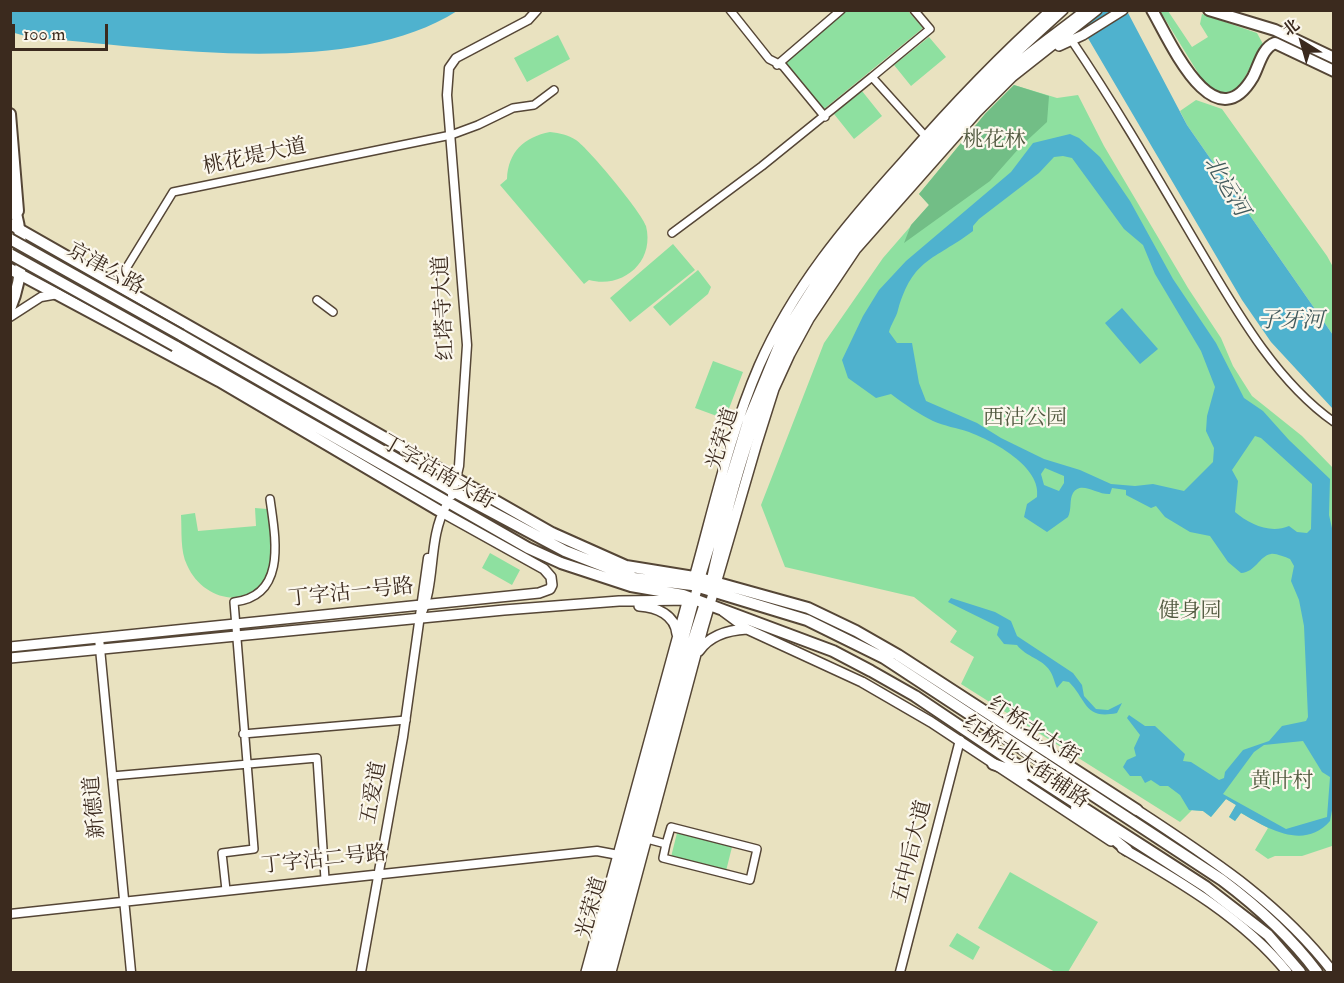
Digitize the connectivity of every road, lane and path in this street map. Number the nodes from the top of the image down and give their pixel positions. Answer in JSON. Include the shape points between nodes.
{"nodes":[{"id":1,"x":537,"y":10,"type":"edge"},
{"id":2,"x":730,"y":10,"type":"edge"},
{"id":3,"x":841,"y":10,"type":"edge"},
{"id":4,"x":914,"y":10,"type":"edge"},
{"id":5,"x":1051,"y":10,"type":"edge"},
{"id":6,"x":1063,"y":10,"type":"edge"},
{"id":7,"x":1086,"y":10,"type":"edge"},
{"id":8,"x":1097,"y":10,"type":"edge"},
{"id":9,"x":1123,"y":10,"type":"edge"},
{"id":10,"x":1152,"y":10,"type":"edge"},
{"id":11,"x":1209,"y":10,"type":"edge"},
{"id":12,"x":1079,"y":27,"type":"junction"},
{"id":13,"x":1072,"y":41,"type":"junction"},
{"id":14,"x":1050,"y":49,"type":"junction"},
{"id":15,"x":1334,"y":58,"type":"edge"},
{"id":16,"x":777,"y":64,"type":"junction"},
{"id":17,"x":1334,"y":71,"type":"edge"},
{"id":18,"x":872,"y":77,"type":"junction"},
{"id":19,"x":554,"y":90,"type":"dead end"},
{"id":20,"x":10,"y":114,"type":"edge"},
{"id":21,"x":825,"y":117,"type":"junction"},
{"id":22,"x":451,"y":135,"type":"junction"},
{"id":23,"x":933,"y":144,"type":"junction"},
{"id":24,"x":10,"y":192,"type":"edge"},
{"id":25,"x":18,"y":214,"type":"junction"},
{"id":26,"x":15,"y":227,"type":"edge"},
{"id":27,"x":672,"y":233,"type":"dead end"},
{"id":28,"x":10,"y":239,"type":"edge"},
{"id":29,"x":58,"y":251,"type":"junction"},
{"id":30,"x":16,"y":255,"type":"edge"},
{"id":31,"x":13,"y":270,"type":"edge"},
{"id":32,"x":116,"y":285,"type":"junction"},
{"id":33,"x":62,"y":294,"type":"junction"},
{"id":34,"x":317,"y":300,"type":"dead end"},
{"id":35,"x":10,"y":309,"type":"edge"},
{"id":36,"x":333,"y":312,"type":"dead end"},
{"id":37,"x":10,"y":316,"type":"edge"},
{"id":38,"x":181,"y":335,"type":"joint"},
{"id":39,"x":175,"y":346,"type":"joint"},
{"id":40,"x":1334,"y":422,"type":"edge"},
{"id":41,"x":338,"y":438,"type":"junction"},
{"id":42,"x":363,"y":464,"type":"junction"},
{"id":43,"x":456,"y":479,"type":"junction"},
{"id":44,"x":451,"y":490,"type":"junction"},
{"id":45,"x":270,"y":499,"type":"dead end"},
{"id":46,"x":442,"y":507,"type":"junction"},
{"id":47,"x":704,"y":584,"type":"junction"},
{"id":48,"x":696,"y":601,"type":"junction"},
{"id":49,"x":604,"y":602,"type":"junction"},
{"id":50,"x":424,"y":604,"type":"junction"},
{"id":51,"x":724,"y":612,"type":"junction"},
{"id":52,"x":419,"y":619,"type":"junction"},
{"id":53,"x":234,"y":624,"type":"junction"},
{"id":54,"x":776,"y":628,"type":"junction"},
{"id":55,"x":747,"y":630,"type":"junction"},
{"id":56,"x":677,"y":635,"type":"junction"},
{"id":57,"x":99,"y":638,"type":"junction"},
{"id":58,"x":235,"y":638,"type":"junction"},
{"id":59,"x":10,"y":647,"type":"edge"},
{"id":60,"x":100,"y":650,"type":"junction"},
{"id":61,"x":10,"y":658,"type":"edge"},
{"id":62,"x":695,"y":658,"type":"junction"},
{"id":63,"x":406,"y":720,"type":"junction"},
{"id":64,"x":243,"y":734,"type":"junction"},
{"id":65,"x":960,"y":740,"type":"junction"},
{"id":66,"x":246,"y":764,"type":"junction"},
{"id":67,"x":993,"y":764,"type":"junction"},
{"id":68,"x":111,"y":776,"type":"junction"},
{"id":69,"x":1037,"y":778,"type":"junction"},
{"id":70,"x":1078,"y":784,"type":"junction"},
{"id":71,"x":1058,"y":792,"type":"junction"},
{"id":72,"x":1137,"y":810,"type":"junction"},
{"id":73,"x":647,"y":839,"type":"junction"},
{"id":74,"x":666,"y":844,"type":"junction"},
{"id":75,"x":1127,"y":850,"type":"junction"},
{"id":76,"x":630,"y":857,"type":"junction"},
{"id":77,"x":378,"y":873,"type":"junction"},
{"id":78,"x":325,"y":879,"type":"junction"},
{"id":79,"x":226,"y":890,"type":"junction"},
{"id":80,"x":123,"y":901,"type":"junction"},
{"id":81,"x":10,"y":914,"type":"edge"},
{"id":82,"x":131,"y":972,"type":"edge"},
{"id":83,"x":361,"y":972,"type":"edge"},
{"id":84,"x":586,"y":972,"type":"edge"},
{"id":85,"x":594,"y":972,"type":"edge"},
{"id":86,"x":602,"y":972,"type":"edge"},
{"id":87,"x":611,"y":972,"type":"edge"},
{"id":88,"x":900,"y":972,"type":"edge"},
{"id":89,"x":1287,"y":972,"type":"edge"},
{"id":90,"x":1300,"y":972,"type":"edge"},
{"id":91,"x":1317,"y":972,"type":"edge"},
{"id":92,"x":1333,"y":972,"type":"edge"}],
"edges":[{"from":1,"to":22,"type":"street","name":"红塔寺大道","via":[[528,20],[456,58],[449,68]]},
{"from":2,"to":16,"type":"street"},
{"from":3,"to":16,"type":"street"},
{"from":4,"to":18,"type":"street","via":[[930,29]]},
{"from":5,"to":23,"type":"main road","via":[[964,92]]},
{"from":6,"to":23,"type":"main road","name":"光荣道","via":[[983,83]]},
{"from":7,"to":12,"type":"main road","name":"光荣道"},
{"from":8,"to":12,"type":"main road"},
{"from":9,"to":12,"type":"main road"},
{"from":10,"to":17,"type":"main road","via":[[1197,85],[1217,98],[1243,90],[1267,47],[1275,43]]},
{"from":11,"to":15,"type":"main road","via":[[1275,30]]},
{"from":12,"to":13,"type":"main road"},
{"from":12,"to":14,"type":"main road"},
{"from":12,"to":23,"type":"main road","name":"光荣道","via":[[1000,78]]},
{"from":13,"to":14,"type":"main road"},
{"from":13,"to":40,"type":"street","via":[[1240,317],[1309,405]]},
{"from":14,"to":23,"type":"main road"},
{"from":16,"to":21,"type":"street","via":[[783,66]]},
{"from":18,"to":21,"type":"street"},
{"from":18,"to":23,"type":"street"},
{"from":19,"to":22,"type":"street","name":"桃花堤大道","via":[[534,105],[513,108]]},
{"from":20,"to":25,"type":"main road"},
{"from":21,"to":27,"type":"street"},
{"from":22,"to":32,"type":"street","name":"桃花堤大道","via":[[173,192]]},
{"from":22,"to":43,"type":"street","name":"红塔寺大道","via":[[467,345]]},
{"from":23,"to":47,"type":"main road","via":[[842,268],[790,354]]},
{"from":23,"to":47,"type":"main road","name":"光荣道","via":[[833,256],[783,335],[748,420]]},
{"from":24,"to":25,"type":"main road"},
{"from":25,"to":26,"type":"main road"},
{"from":26,"to":29,"type":"main road"},
{"from":26,"to":30,"type":"main road"},
{"from":28,"to":38,"type":"main road","name":"京津公路","bridge":true},
{"from":29,"to":30,"type":"main road","via":[[32,249]]},
{"from":29,"to":32,"type":"main road"},
{"from":30,"to":31,"type":"main road"},
{"from":30,"to":39,"type":"main road","name":"京津公路","bridge":true},
{"from":31,"to":33,"type":"main road"},
{"from":31,"to":35,"type":"main road"},
{"from":32,"to":43,"type":"main road"},
{"from":33,"to":37,"type":"street","via":[[41,297]]},
{"from":33,"to":42,"type":"main road"},
{"from":34,"to":36,"type":"street"},
{"from":38,"to":44,"type":"main road","name":"丁字沽南大街"},
{"from":39,"to":41,"type":"main road","name":"丁字沽南大街"},
{"from":41,"to":42,"type":"main road"},
{"from":41,"to":46,"type":"main road","name":"丁字沽南大街"},
{"from":42,"to":46,"type":"main road"},
{"from":43,"to":44,"type":"street","name":"红塔寺大道"},
{"from":43,"to":47,"type":"main road","via":[[546,530],[604,557]]},
{"from":44,"to":46,"type":"street","name":"红塔寺大道"},
{"from":44,"to":47,"type":"main road","name":"丁字沽南大街","via":[[531,534],[601,566],[645,580]]},
{"from":45,"to":53,"type":"street","via":[[276,561],[272,575],[258,593],[234,602]]},
{"from":46,"to":48,"type":"main road","name":"丁字沽南大街","via":[[561,563],[631,586],[672,592]]},
{"from":46,"to":50,"type":"street","name":"五爱道"},
{"from":46,"to":50,"type":"main road","name":"丁字沽一号路","via":[[544,569],[552,585],[550,590],[539,592]]},
{"from":47,"to":48,"type":"main road"},
{"from":47,"to":48,"type":"main road"},
{"from":47,"to":70,"type":"main road","name":"红桥北大街","via":[[807,620],[874,653]]},
{"from":47,"to":72,"type":"main road","via":[[808,608],[856,631]]},
{"from":48,"to":49,"type":"main road","name":"丁字沽一号路"},
{"from":48,"to":51,"type":"main road","name":"红桥北大街"},
{"from":48,"to":56,"type":"main road"},
{"from":48,"to":62,"type":"main road"},
{"from":48,"to":76,"type":"main road","name":"光荣道"},
{"from":48,"to":76,"type":"main road","name":"光荣道","via":[[682,673]]},
{"from":49,"to":52,"type":"main road","name":"丁字沽一号路"},
{"from":49,"to":56,"type":"main road","via":[[659,610],[673,622]]},
{"from":50,"to":52,"type":"street","name":"五爱道"},
{"from":50,"to":53,"type":"main road","name":"丁字沽一号路"},
{"from":51,"to":54,"type":"main road","name":"红桥北大街"},
{"from":51,"to":55,"type":"main road","name":"红桥北大街辅路"},
{"from":52,"to":58,"type":"main road","name":"丁字沽一号路"},
{"from":52,"to":63,"type":"street","name":"五爱道"},
{"from":53,"to":57,"type":"main road","name":"丁字沽一号路"},
{"from":53,"to":58,"type":"street"},
{"from":54,"to":55,"type":"main road"},
{"from":54,"to":69,"type":"main road","name":"红桥北大街","via":[[833,651],[906,691]]},
{"from":55,"to":62,"type":"main road","via":[[713,637]]},
{"from":55,"to":65,"type":"main road","name":"红桥北大街辅路","via":[[862,682]]},
{"from":56,"to":76,"type":"main road"},
{"from":57,"to":59,"type":"main road","name":"丁字沽一号路"},
{"from":57,"to":60,"type":"street","name":"新德道"},
{"from":58,"to":60,"type":"main road","name":"丁字沽一号路"},
{"from":58,"to":64,"type":"street"},
{"from":60,"to":61,"type":"main road","name":"丁字沽一号路"},
{"from":60,"to":68,"type":"street","name":"新德道"},
{"from":62,"to":73,"type":"main road"},
{"from":63,"to":64,"type":"street"},
{"from":63,"to":77,"type":"street","name":"五爱道"},
{"from":64,"to":66,"type":"street"},
{"from":65,"to":67,"type":"main road","name":"红桥北大街辅路"},
{"from":65,"to":88,"type":"street","name":"五中后大道"},
{"from":66,"to":68,"type":"street"},
{"from":66,"to":78,"type":"street","via":[[317,758]]},
{"from":66,"to":79,"type":"street","via":[[254,849],[222,853]]},
{"from":67,"to":69,"type":"main road"},
{"from":67,"to":75,"type":"main road","name":"红桥北大街辅路"},
{"from":68,"to":80,"type":"street","name":"新德道"},
{"from":69,"to":71,"type":"main road","name":"红桥北大街"},
{"from":70,"to":72,"type":"main road"},
{"from":70,"to":91,"type":"main road","name":"红桥北大街","via":[[1257,907],[1299,948]]},
{"from":71,"to":75,"type":"main road"},
{"from":71,"to":90,"type":"main road","name":"红桥北大街","via":[[1247,917]]},
{"from":72,"to":92,"type":"main road","via":[[1248,885],[1287,919]]},
{"from":73,"to":74,"type":"street"},
{"from":73,"to":76,"type":"main road"},
{"from":74,"to":74,"type":"street","via":[[663,858],[750,880],[757,849],[671,827]]},
{"from":75,"to":89,"type":"main road","name":"红桥北大街辅路","via":[[1225,914]]},
{"from":76,"to":77,"type":"street","name":"丁字沽二号路","via":[[597,851]]},
{"from":76,"to":84,"type":"main road"},
{"from":76,"to":85,"type":"main road","name":"光荣道"},
{"from":76,"to":86,"type":"main road","name":"光荣道"},
{"from":76,"to":87,"type":"main road"},
{"from":77,"to":78,"type":"street","name":"丁字沽二号路"},
{"from":77,"to":83,"type":"street","name":"五爱道"},
{"from":78,"to":79,"type":"street","name":"丁字沽二号路"},
{"from":79,"to":80,"type":"street","name":"丁字沽二号路"},
{"from":80,"to":81,"type":"street","name":"丁字沽二号路"},
{"from":80,"to":82,"type":"street","name":"新德道"}]}
